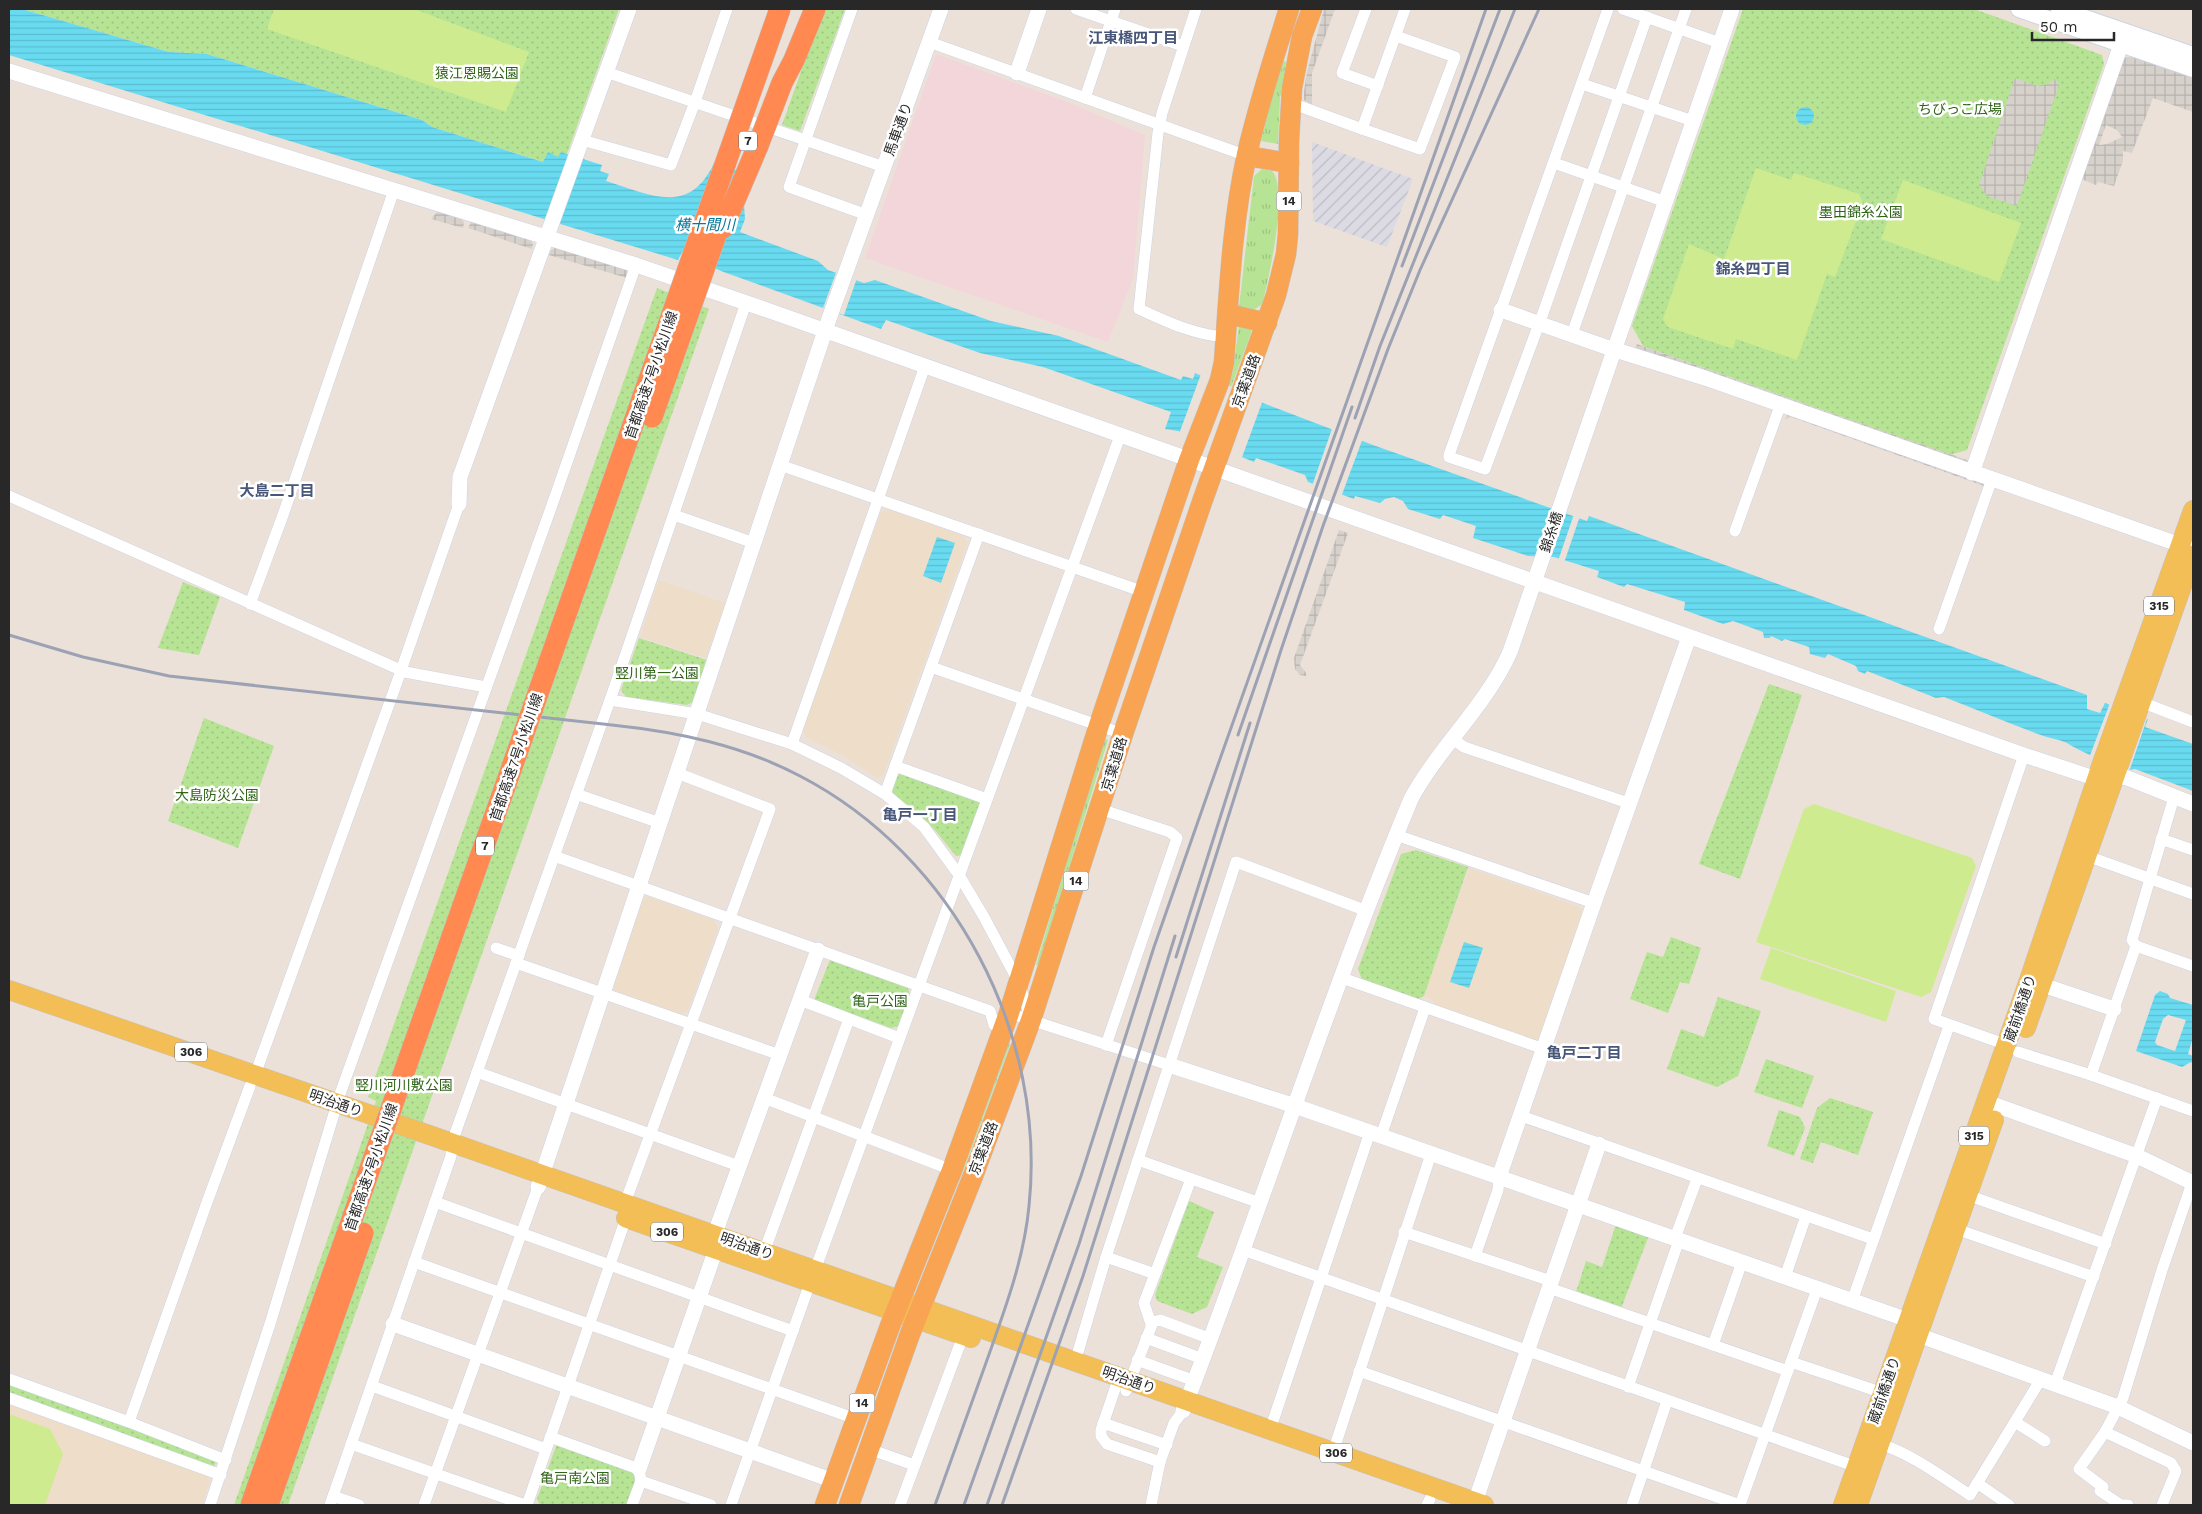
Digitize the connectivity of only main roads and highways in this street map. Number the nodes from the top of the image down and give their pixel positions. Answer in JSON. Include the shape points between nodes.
{"nodes":[{"id":1,"x":769,"y":9,"type":"edge"},
{"id":2,"x":780,"y":9,"type":"edge"},
{"id":3,"x":795,"y":9,"type":"edge"},
{"id":4,"x":815,"y":9,"type":"edge"},
{"id":5,"x":1289,"y":9,"type":"edge"},
{"id":6,"x":1312,"y":9,"type":"edge"},
{"id":7,"x":2019,"y":9,"type":"edge"},
{"id":8,"x":2063,"y":13,"type":"edge"},
{"id":9,"x":2193,"y":57,"type":"edge"},
{"id":10,"x":1247,"y":156,"type":"junction"},
{"id":11,"x":1289,"y":162,"type":"junction"},
{"id":12,"x":718,"y":187,"type":"junction"},
{"id":13,"x":703,"y":274,"type":"junction"},
{"id":14,"x":1228,"y":314,"type":"junction"},
{"id":15,"x":1267,"y":323,"type":"junction"},
{"id":16,"x":2193,"y":510,"type":"edge"},
{"id":17,"x":2189,"y":549,"type":"edge"},
{"id":18,"x":2107,"y":774,"type":"junction"},
{"id":19,"x":2036,"y":983,"type":"junction"},
{"id":20,"x":9,"y":990,"type":"edge"},
{"id":21,"x":9,"y":1002,"type":"edge"},
{"id":22,"x":252,"y":1080,"type":"junction"},
{"id":23,"x":1993,"y":1104,"type":"junction"},
{"id":24,"x":715,"y":1242,"type":"junction"},
{"id":25,"x":812,"y":1276,"type":"junction"},
{"id":26,"x":898,"y":1306,"type":"junction"},
{"id":27,"x":918,"y":1313,"type":"junction"},
{"id":28,"x":1913,"y":1328,"type":"junction"},
{"id":29,"x":1122,"y":1384,"type":"junction"},
{"id":30,"x":1185,"y":1406,"type":"junction"},
{"id":31,"x":1434,"y":1503,"type":"edge"},
{"id":32,"x":1478,"y":1504,"type":"edge"},
{"id":33,"x":251,"y":1505,"type":"edge"},
{"id":34,"x":268,"y":1505,"type":"edge"},
{"id":35,"x":825,"y":1505,"type":"edge"},
{"id":36,"x":849,"y":1505,"type":"edge"},
{"id":37,"x":1844,"y":1505,"type":"edge"},
{"id":38,"x":1858,"y":1505,"type":"edge"}],
"edges":[{"from":1,"to":12,"type":"highway","bridge":true,"via":[[723,144]]},
{"from":2,"to":12,"type":"highway","name":"首都高速7号小松川線","number":"7","bridge":true},
{"from":3,"to":13,"type":"highway","name":"首都高速7号小松川線","number":"7","bridge":true},
{"from":4,"to":13,"type":"highway","bridge":true},
{"from":5,"to":10,"type":"highway","name":"京葉道路","number":"14"},
{"from":6,"to":11,"type":"highway","name":"京葉道路","number":"14","via":[[1297,60],[1291,104]]},
{"from":7,"to":8,"type":"main road"},
{"from":8,"to":9,"type":"main road","via":[[2123,38]]},
{"from":10,"to":11,"type":"highway"},
{"from":10,"to":14,"type":"highway","name":"京葉道路","number":"14"},
{"from":11,"to":15,"type":"highway","name":"京葉道路","number":"14","via":[[1286,254]]},
{"from":12,"to":33,"type":"highway","name":"首都高速7号小松川線","number":"7","bridge":true},
{"from":13,"to":34,"type":"highway","name":"首都高速7号小松川線","number":"7","bridge":true},
{"from":14,"to":15,"type":"highway"},
{"from":14,"to":26,"type":"highway","name":"京葉道路","number":"14","via":[[1220,380],[1192,452],[1099,725],[1009,1013]]},
{"from":15,"to":27,"type":"highway","name":"京葉道路","number":"14","via":[[1123,734],[1031,1020]]},
{"from":16,"to":17,"type":"main road","name":"蔵前橋通り","number":"315"},
{"from":17,"to":18,"type":"main road","name":"蔵前橋通り","number":"315"},
{"from":18,"to":19,"type":"main road","name":"蔵前橋通り","number":"315"},
{"from":18,"to":19,"type":"main road","name":"蔵前橋通り","number":"315","via":[[2087,856]]},
{"from":19,"to":23,"type":"main road","name":"蔵前橋通り","number":"315"},
{"from":20,"to":22,"type":"main road","name":"明治通り","number":"306"},
{"from":21,"to":22,"type":"main road","name":"明治通り","number":"306"},
{"from":22,"to":24,"type":"main road","name":"明治通り","number":"306"},
{"from":23,"to":28,"type":"main road","name":"蔵前橋通り","number":"315"},
{"from":23,"to":28,"type":"main road","name":"蔵前橋通り","number":"315","via":[[1956,1229]]},
{"from":24,"to":25,"type":"main road","name":"明治通り","number":"306"},
{"from":24,"to":25,"type":"main road","name":"明治通り","number":"306","via":[[764,1252]]},
{"from":25,"to":26,"type":"main road","name":"明治通り","number":"306"},
{"from":26,"to":27,"type":"main road","name":"明治通り","number":"306"},
{"from":26,"to":35,"type":"highway","name":"京葉道路","number":"14"},
{"from":27,"to":29,"type":"main road","name":"明治通り","number":"306","via":[[1075,1362]]},
{"from":27,"to":29,"type":"main road","name":"明治通り","number":"306","via":[[963,1336]]},
{"from":27,"to":36,"type":"highway","name":"京葉道路","number":"14"},
{"from":28,"to":37,"type":"main road","name":"蔵前橋通り","number":"315","via":[[1883,1393]]},
{"from":28,"to":38,"type":"main road","name":"蔵前橋通り","number":"315","via":[[1880,1444]]},
{"from":29,"to":30,"type":"main road","name":"明治通り","number":"306"},
{"from":30,"to":31,"type":"main road","name":"明治通り","number":"306"},
{"from":30,"to":32,"type":"main road","name":"明治通り","number":"306","via":[[1270,1430]]}]}
